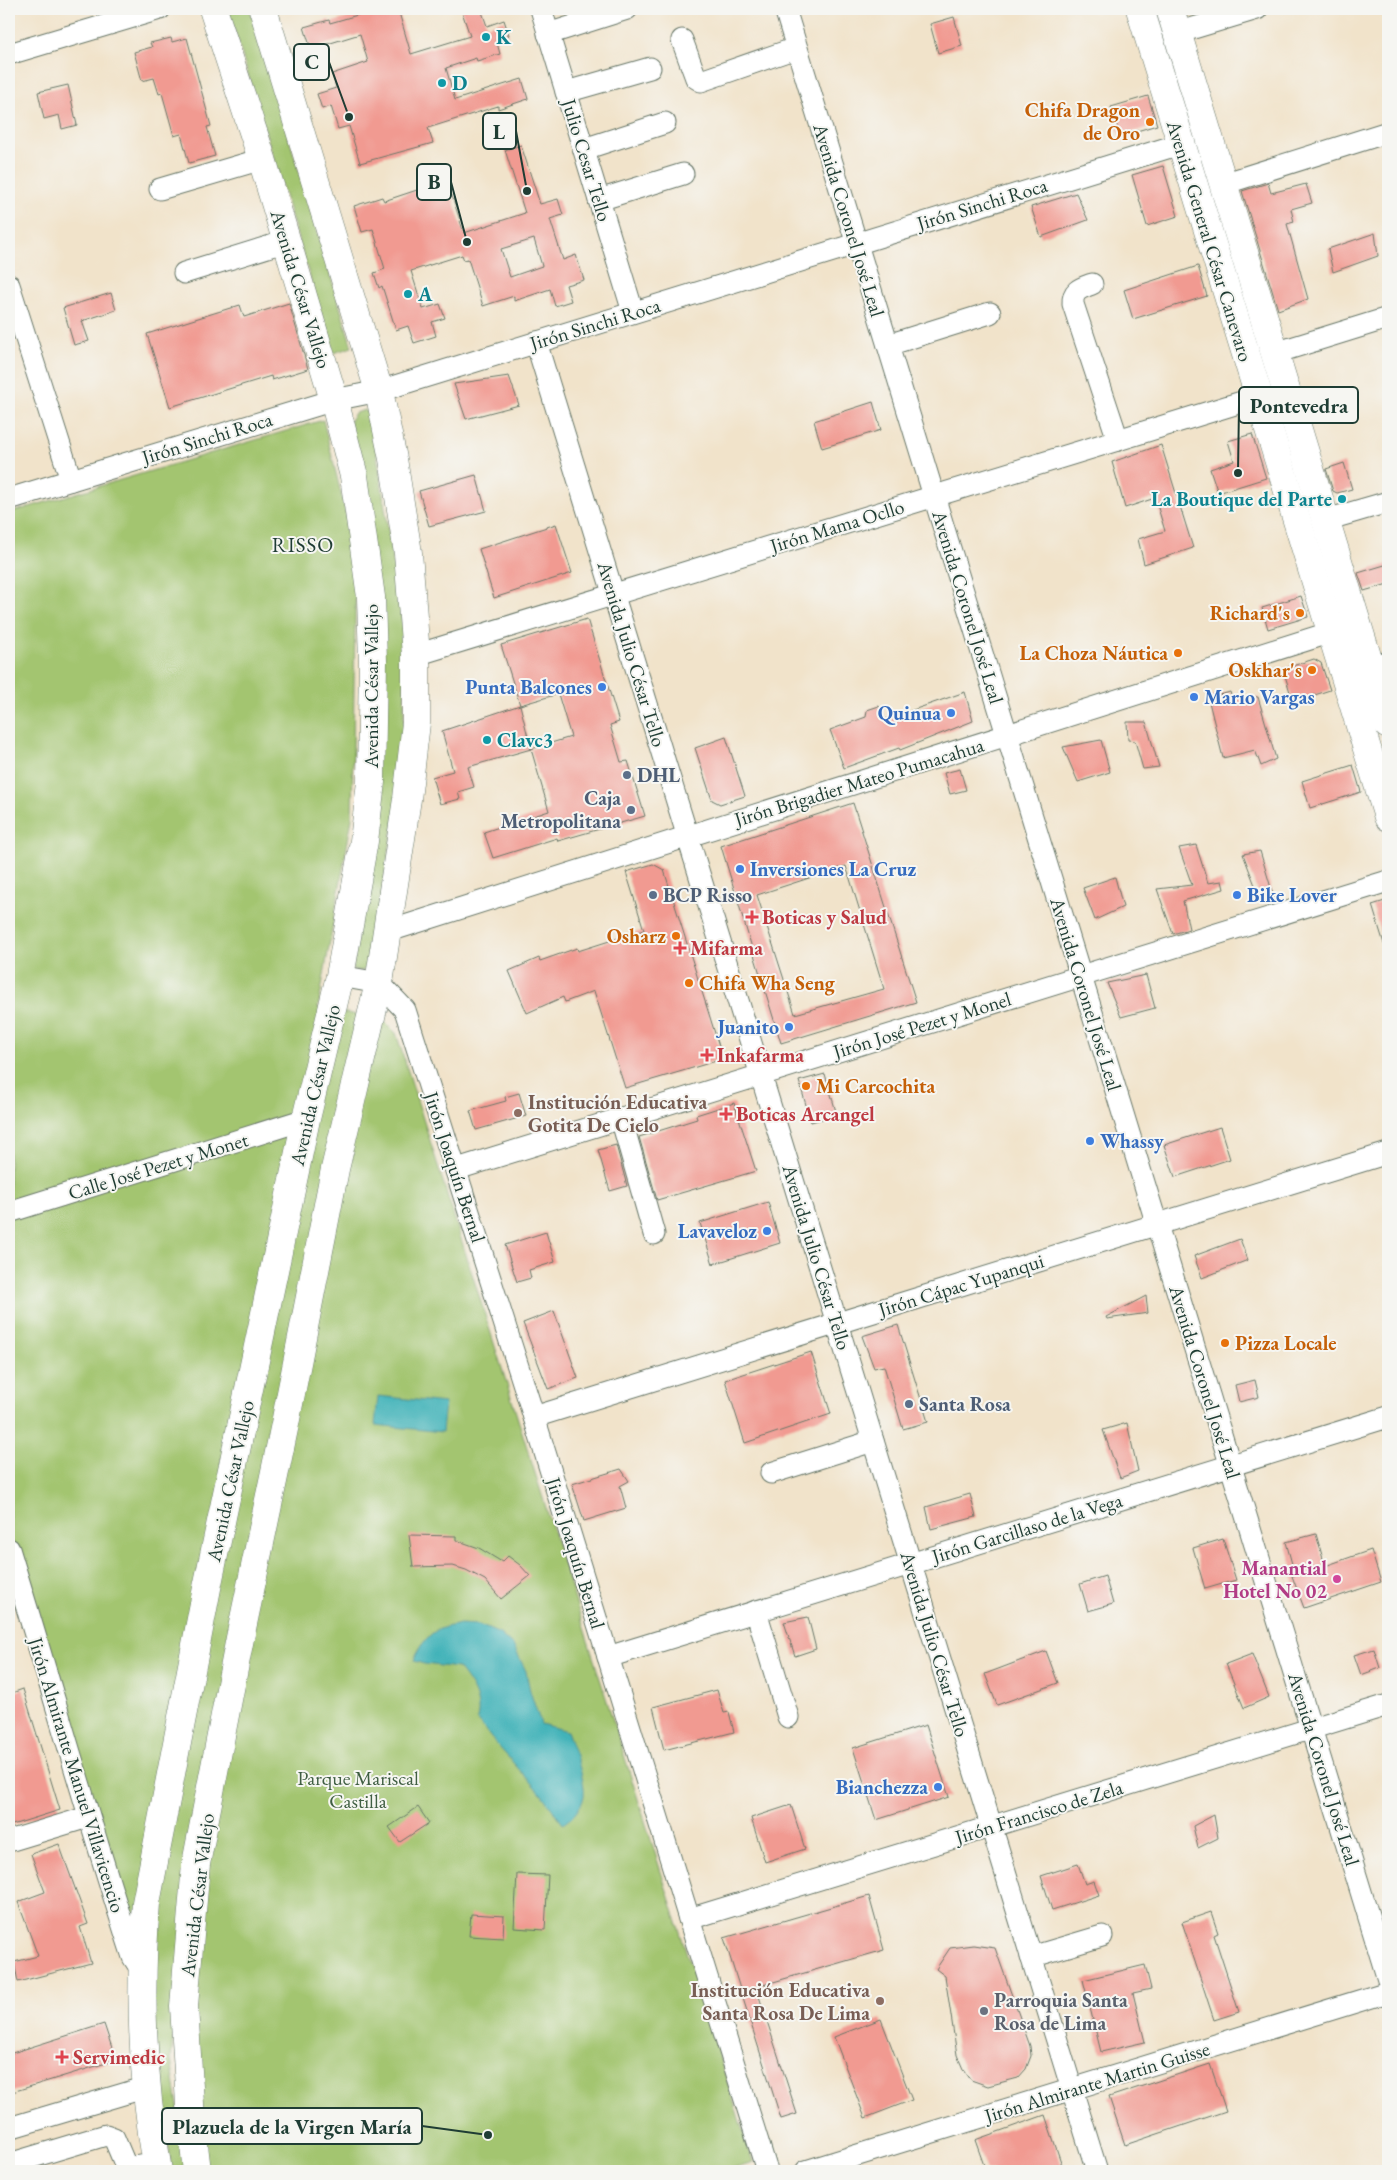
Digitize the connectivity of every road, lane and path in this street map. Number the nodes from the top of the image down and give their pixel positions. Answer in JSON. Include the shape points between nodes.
{"nodes":[{"id":1,"x":160,"y":9,"type":"edge"},
{"id":2,"x":213,"y":9,"type":"edge"},
{"id":3,"x":263,"y":9,"type":"edge"},
{"id":4,"x":541,"y":9,"type":"edge"},
{"id":5,"x":626,"y":9,"type":"edge"},
{"id":6,"x":784,"y":9,"type":"edge"},
{"id":7,"x":1140,"y":9,"type":"edge"},
{"id":8,"x":1257,"y":9,"type":"edge"},
{"id":9,"x":1173,"y":21,"type":"edge"},
{"id":10,"x":548,"y":34,"type":"junction"},
{"id":11,"x":682,"y":40,"type":"dead end"},
{"id":12,"x":796,"y":48,"type":"junction"},
{"id":13,"x":9,"y":54,"type":"edge"},
{"id":14,"x":650,"y":68,"type":"dead end"},
{"id":15,"x":566,"y":92,"type":"junction"},
{"id":16,"x":665,"y":123,"type":"dead end"},
{"id":17,"x":1388,"y":132,"type":"edge"},
{"id":18,"x":1180,"y":144,"type":"junction"},
{"id":19,"x":584,"y":149,"type":"junction"},
{"id":20,"x":262,"y":159,"type":"junction"},
{"id":21,"x":683,"y":174,"type":"dead end"},
{"id":22,"x":1223,"y":184,"type":"junction"},
{"id":23,"x":160,"y":189,"type":"dead end"},
{"id":24,"x":599,"y":200,"type":"junction"},
{"id":25,"x":287,"y":241,"type":"junction"},
{"id":26,"x":856,"y":243,"type":"junction"},
{"id":27,"x":184,"y":272,"type":"dead end"},
{"id":28,"x":1092,"y":284,"type":"dead end"},
{"id":29,"x":9,"y":285,"type":"edge"},
{"id":30,"x":633,"y":312,"type":"junction"},
{"id":31,"x":990,"y":313,"type":"dead end"},
{"id":32,"x":1388,"y":318,"type":"edge"},
{"id":33,"x":536,"y":342,"type":"junction"},
{"id":34,"x":888,"y":345,"type":"junction"},
{"id":35,"x":1275,"y":353,"type":"junction"},
{"id":36,"x":379,"y":391,"type":"junction"},
{"id":37,"x":1258,"y":397,"type":"junction"},
{"id":38,"x":334,"y":400,"type":"junction"},
{"id":39,"x":1118,"y":440,"type":"junction"},
{"id":40,"x":71,"y":480,"type":"junction"},
{"id":41,"x":934,"y":496,"type":"junction"},
{"id":42,"x":9,"y":499,"type":"edge"},
{"id":43,"x":1388,"y":502,"type":"edge"},
{"id":44,"x":1326,"y":520,"type":"junction"},
{"id":45,"x":614,"y":594,"type":"junction"},
{"id":46,"x":1332,"y":632,"type":"junction"},
{"id":47,"x":416,"y":655,"type":"junction"},
{"id":48,"x":1380,"y":665,"type":"edge"},
{"id":49,"x":1388,"y":725,"type":"edge"},
{"id":50,"x":1007,"y":735,"type":"junction"},
{"id":51,"x":1388,"y":817,"type":"edge"},
{"id":52,"x":688,"y":836,"type":"junction"},
{"id":53,"x":1388,"y":881,"type":"edge"},
{"id":54,"x":386,"y":932,"type":"junction"},
{"id":55,"x":340,"y":976,"type":"junction"},
{"id":56,"x":1081,"y":976,"type":"junction"},
{"id":57,"x":379,"y":983,"type":"junction"},
{"id":58,"x":761,"y":1075,"type":"junction"},
{"id":59,"x":621,"y":1118,"type":"junction"},
{"id":60,"x":306,"y":1119,"type":"junction"},
{"id":61,"x":1388,"y":1153,"type":"edge"},
{"id":62,"x":457,"y":1170,"type":"junction"},
{"id":63,"x":9,"y":1212,"type":"edge"},
{"id":64,"x":1157,"y":1224,"type":"junction"},
{"id":65,"x":654,"y":1234,"type":"dead end"},
{"id":66,"x":837,"y":1323,"type":"junction"},
{"id":67,"x":534,"y":1417,"type":"junction"},
{"id":68,"x":1388,"y":1417,"type":"edge"},
{"id":69,"x":873,"y":1441,"type":"junction"},
{"id":70,"x":1230,"y":1465,"type":"junction"},
{"id":71,"x":771,"y":1472,"type":"dead end"},
{"id":72,"x":9,"y":1548,"type":"edge"},
{"id":73,"x":215,"y":1558,"type":"junction"},
{"id":74,"x":911,"y":1564,"type":"junction"},
{"id":75,"x":254,"y":1568,"type":"junction"},
{"id":76,"x":13,"y":1576,"type":"edge"},
{"id":77,"x":756,"y":1611,"type":"junction"},
{"id":78,"x":202,"y":1618,"type":"junction"},
{"id":79,"x":242,"y":1627,"type":"junction"},
{"id":80,"x":608,"y":1656,"type":"junction"},
{"id":81,"x":1388,"y":1705,"type":"edge"},
{"id":82,"x":788,"y":1717,"type":"dead end"},
{"id":83,"x":1311,"y":1729,"type":"junction"},
{"id":84,"x":88,"y":1817,"type":"junction"},
{"id":85,"x":991,"y":1826,"type":"junction"},
{"id":86,"x":9,"y":1841,"type":"edge"},
{"id":87,"x":689,"y":1919,"type":"junction"},
{"id":88,"x":1102,"y":1936,"type":"dead end"},
{"id":89,"x":1031,"y":1957,"type":"junction"},
{"id":90,"x":142,"y":1971,"type":"junction"},
{"id":91,"x":1388,"y":1980,"type":"edge"},
{"id":92,"x":1388,"y":1992,"type":"edge"},
{"id":93,"x":147,"y":2087,"type":"junction"},
{"id":94,"x":1072,"y":2090,"type":"junction"},
{"id":95,"x":9,"y":2128,"type":"edge"},
{"id":96,"x":9,"y":2164,"type":"edge"},
{"id":97,"x":157,"y":2168,"type":"edge"},
{"id":98,"x":197,"y":2171,"type":"edge"},
{"id":99,"x":767,"y":2171,"type":"edge"},
{"id":100,"x":806,"y":2171,"type":"edge"},
{"id":101,"x":1097,"y":2171,"type":"edge"}],
"edges":[{"from":1,"to":13,"type":"street"},
{"from":2,"to":20,"type":"main road","name":"Avenida César Vallejo"},
{"from":3,"to":36,"type":"main road","name":"Avenida César Vallejo"},
{"from":4,"to":10,"type":"street","name":"Julio Cesar Tello"},
{"from":5,"to":10,"type":"street"},
{"from":6,"to":12,"type":"street","name":"Avenida Coronel José Leal"},
{"from":7,"to":18,"type":"main road","name":"Avenida General César Canevaro"},
{"from":8,"to":9,"type":"street"},
{"from":9,"to":22,"type":"main road","name":"Avenida General César Canevaro"},
{"from":10,"to":15,"type":"street","name":"Julio Cesar Tello"},
{"from":11,"to":12,"type":"street","via":[[696,78],[702,80]]},
{"from":12,"to":26,"type":"street","name":"Avenida Coronel José Leal"},
{"from":14,"to":15,"type":"street"},
{"from":15,"to":19,"type":"street","name":"Julio Cesar Tello"},
{"from":16,"to":19,"type":"street"},
{"from":17,"to":22,"type":"street"},
{"from":18,"to":26,"type":"street","name":"Jirón Sinchi Roca"},
{"from":18,"to":37,"type":"main road","name":"Avenida General César Canevaro"},
{"from":19,"to":24,"type":"street","name":"Julio Cesar Tello"},
{"from":20,"to":23,"type":"street"},
{"from":20,"to":25,"type":"main road","name":"Avenida César Vallejo"},
{"from":21,"to":24,"type":"street"},
{"from":22,"to":35,"type":"main road","name":"Avenida General César Canevaro"},
{"from":24,"to":30,"type":"street","name":"Julio Cesar Tello"},
{"from":25,"to":27,"type":"street"},
{"from":25,"to":38,"type":"main road","name":"Avenida César Vallejo"},
{"from":26,"to":30,"type":"street","name":"Jirón Sinchi Roca"},
{"from":26,"to":34,"type":"street","name":"Avenida Coronel José Leal"},
{"from":28,"to":39,"type":"street","via":[[1076,290],[1072,296],[1073,304]]},
{"from":29,"to":40,"type":"street"},
{"from":30,"to":33,"type":"street","name":"Jirón Sinchi Roca"},
{"from":31,"to":34,"type":"street"},
{"from":32,"to":35,"type":"street"},
{"from":33,"to":36,"type":"street","name":"Jirón Sinchi Roca"},
{"from":33,"to":45,"type":"street","name":"Avenida Julio César Tello"},
{"from":34,"to":41,"type":"street","name":"Avenida Coronel José Leal"},
{"from":35,"to":44,"type":"main road","name":"Avenida General César Canevaro"},
{"from":36,"to":38,"type":"street","name":"Jirón Sinchi Roca"},
{"from":36,"to":47,"type":"main road","name":"Avenida César Vallejo","via":[[408,553]]},
{"from":37,"to":39,"type":"street","name":"Jirón Mama Ocllo"},
{"from":37,"to":46,"type":"main road","name":"Avenida General César Canevaro"},
{"from":38,"to":40,"type":"street","name":"Jirón Sinchi Roca"},
{"from":38,"to":55,"type":"main road","name":"Avenida César Vallejo","via":[[354,476],[364,541],[371,597],[373,662],[369,802]]},
{"from":39,"to":41,"type":"street","name":"Jirón Mama Ocllo"},
{"from":40,"to":42,"type":"street","name":"Jirón Sinchi Roca"},
{"from":41,"to":45,"type":"street","name":"Jirón Mama Ocllo"},
{"from":41,"to":50,"type":"street","name":"Avenida Coronel José Leal"},
{"from":43,"to":44,"type":"street"},
{"from":44,"to":48,"type":"main road","name":"Avenida General César Canevaro"},
{"from":45,"to":47,"type":"street","name":"Jirón Mama Ocllo"},
{"from":45,"to":52,"type":"street","name":"Avenida Julio César Tello"},
{"from":46,"to":50,"type":"street","name":"Jirón Brigadier Mateo Pumacahua"},
{"from":46,"to":51,"type":"main road","name":"Avenida General César Canevaro"},
{"from":47,"to":54,"type":"main road","name":"Avenida César Vallejo","via":[[416,723]]},
{"from":48,"to":49,"type":"main road","name":"Avenida General César Canevaro"},
{"from":50,"to":52,"type":"street","name":"Jirón Brigadier Mateo Pumacahua"},
{"from":50,"to":56,"type":"street","name":"Avenida Coronel José Leal"},
{"from":52,"to":54,"type":"street","name":"Jirón Brigadier Mateo Pumacahua"},
{"from":52,"to":58,"type":"street","name":"Avenida Julio César Tello"},
{"from":53,"to":56,"type":"street","name":"Jirón José Pezet y Monel"},
{"from":54,"to":57,"type":"main road","name":"Avenida César Vallejo"},
{"from":55,"to":57,"type":"street"},
{"from":55,"to":60,"type":"main road","name":"Avenida César Vallejo"},
{"from":56,"to":58,"type":"street","name":"Jirón José Pezet y Monel"},
{"from":56,"to":64,"type":"street","name":"Avenida Coronel José Leal"},
{"from":57,"to":62,"type":"street","name":"Jirón Joaquín Bernal","via":[[405,1010]]},
{"from":57,"to":75,"type":"main road","name":"Avenida César Vallejo","via":[[335,1169]]},
{"from":58,"to":59,"type":"street","name":"Jirón José Pezet y Monel"},
{"from":58,"to":66,"type":"street","name":"Avenida Julio César Tello"},
{"from":59,"to":62,"type":"street","name":"Jirón José Pezet y Monel"},
{"from":59,"to":65,"type":"street"},
{"from":60,"to":63,"type":"street","name":"Calle José Pezet y Monet"},
{"from":60,"to":73,"type":"main road","name":"Avenida César Vallejo"},
{"from":61,"to":64,"type":"street","name":"Jirón Cápac Yupanqui"},
{"from":62,"to":67,"type":"street","name":"Jirón Joaquín Bernal"},
{"from":64,"to":66,"type":"street","name":"Jirón Cápac Yupanqui"},
{"from":64,"to":70,"type":"street","name":"Avenida Coronel José Leal"},
{"from":66,"to":67,"type":"street","name":"Jirón Cápac Yupanqui"},
{"from":66,"to":69,"type":"street","name":"Avenida Julio César Tello"},
{"from":67,"to":80,"type":"street","name":"Jirón Joaquín Bernal"},
{"from":68,"to":70,"type":"street","name":"Jirón Garcillaso de la Vega"},
{"from":69,"to":71,"type":"street"},
{"from":69,"to":74,"type":"street","name":"Avenida Julio César Tello"},
{"from":70,"to":74,"type":"street","name":"Jirón Garcillaso de la Vega"},
{"from":70,"to":83,"type":"street","name":"Avenida Coronel José Leal"},
{"from":72,"to":76,"type":"street","name":"Jirón Almirante Manuel Villavicencio"},
{"from":73,"to":75,"type":"main road","via":[[223,1573],[231,1577],[248,1574]]},
{"from":73,"to":78,"type":"main road","name":"Avenida César Vallejo"},
{"from":74,"to":77,"type":"street","name":"Jirón Garcillaso de la Vega"},
{"from":74,"to":85,"type":"street","name":"Avenida Julio César Tello"},
{"from":75,"to":79,"type":"main road","name":"Avenida César Vallejo"},
{"from":76,"to":84,"type":"street","name":"Jirón Almirante Manuel Villavicencio","via":[[58,1709]]},
{"from":77,"to":80,"type":"street","name":"Jirón Garcillaso de la Vega"},
{"from":77,"to":82,"type":"street"},
{"from":78,"to":79,"type":"main road","via":[[215,1610],[224,1610],[232,1613]]},
{"from":78,"to":90,"type":"main road","name":"Avenida César Vallejo","via":[[146,1902]]},
{"from":79,"to":98,"type":"main road","name":"Avenida César Vallejo","via":[[196,1864],[189,1940],[184,2006]]},
{"from":80,"to":87,"type":"street","name":"Jirón Joaquín Bernal"},
{"from":81,"to":83,"type":"street","name":"Jirón Francisco de Zela"},
{"from":83,"to":85,"type":"street","name":"Jirón Francisco de Zela"},
{"from":83,"to":91,"type":"street","name":"Avenida Coronel José Leal"},
{"from":84,"to":86,"type":"street"},
{"from":84,"to":90,"type":"street","name":"Jirón Almirante Manuel Villavicencio","via":[[132,1957]]},
{"from":85,"to":87,"type":"street","name":"Jirón Francisco de Zela"},
{"from":85,"to":89,"type":"street","name":"Avenida Julio César Tello"},
{"from":87,"to":99,"type":"street","name":"Jirón Joaquín Bernal"},
{"from":88,"to":89,"type":"street"},
{"from":89,"to":94,"type":"street","name":"Avenida Julio César Tello"},
{"from":90,"to":93,"type":"main road","name":"Avenida César Vallejo"},
{"from":92,"to":94,"type":"street","name":"Jirón Almirante Martin Guisse"},
{"from":93,"to":95,"type":"street"},
{"from":93,"to":97,"type":"main road","name":"Avenida César Vallejo"},
{"from":94,"to":100,"type":"street","name":"Jirón Almirante Martin Guisse"},
{"from":94,"to":101,"type":"street","name":"Avenida Julio César Tello"},
{"from":96,"to":97,"type":"street","via":[[106,2135],[114,2138],[125,2164]]}]}
